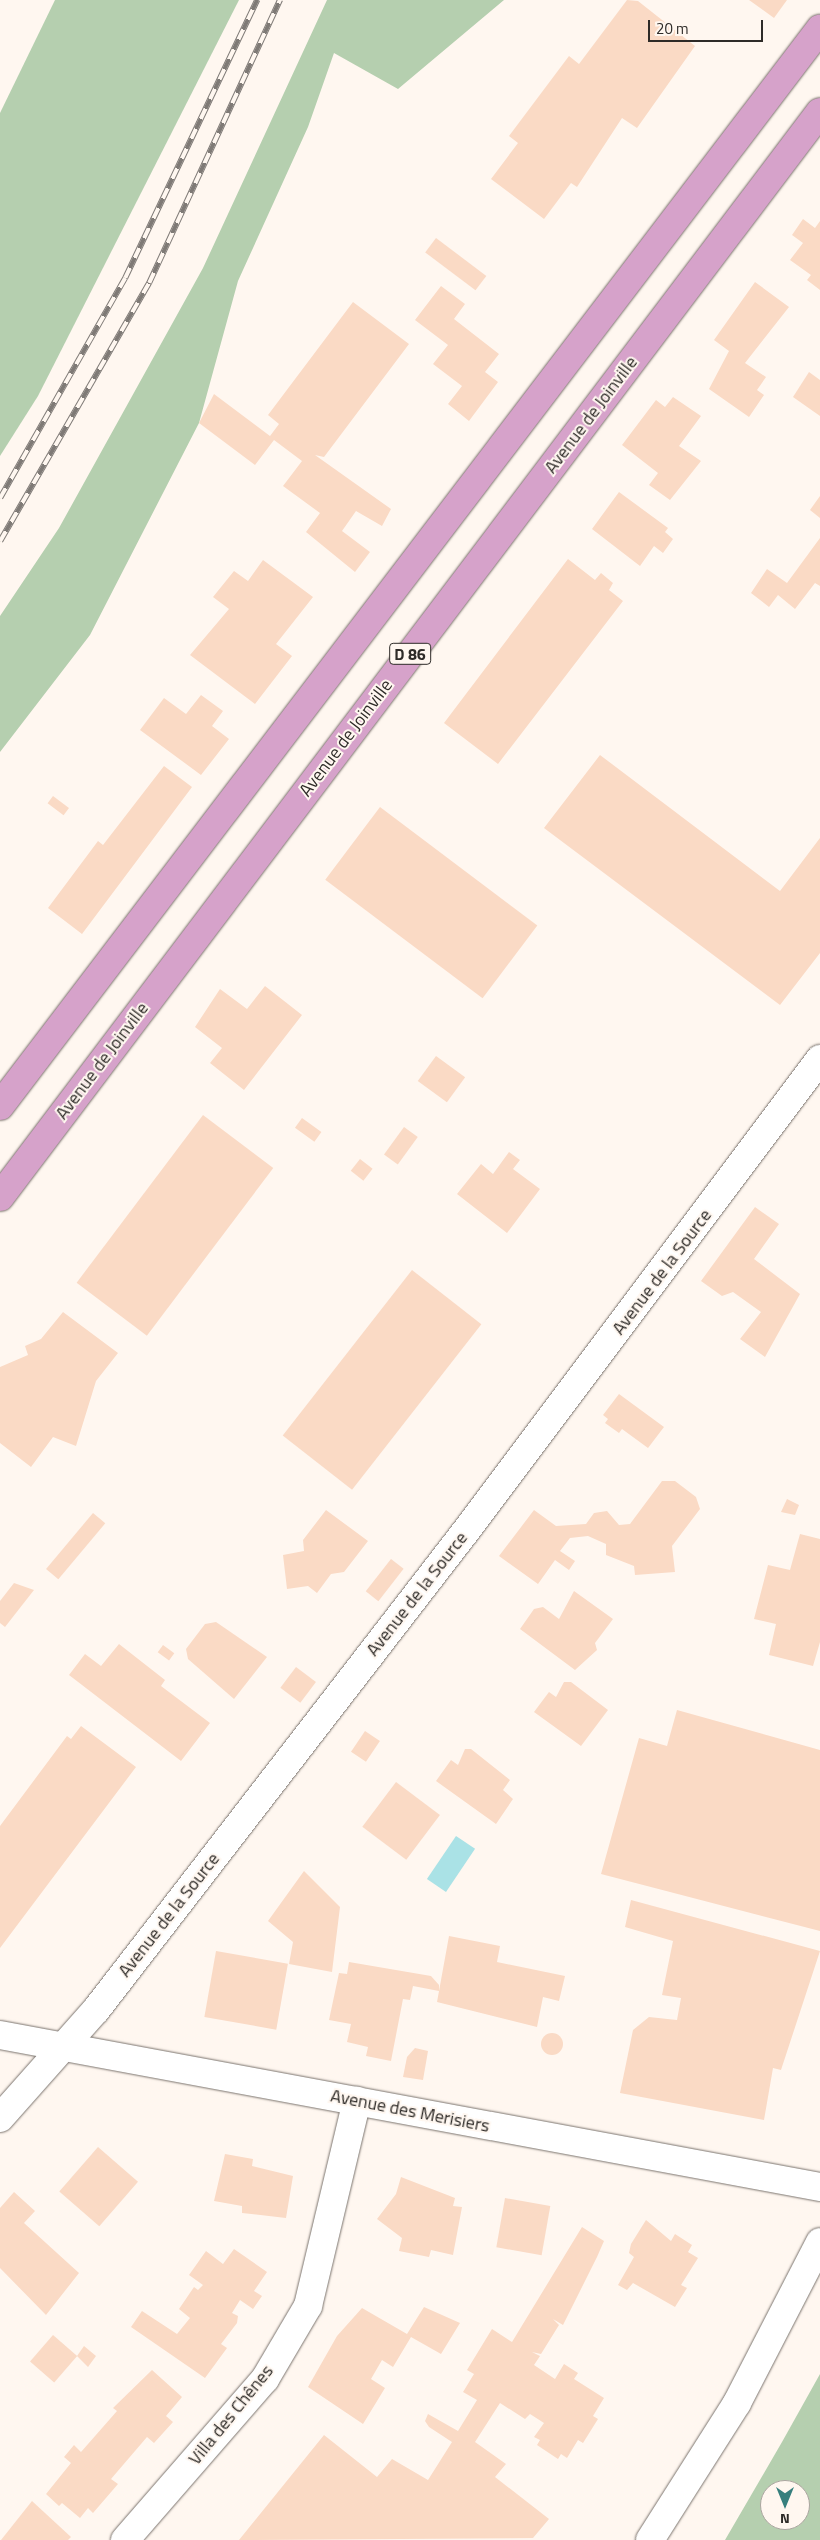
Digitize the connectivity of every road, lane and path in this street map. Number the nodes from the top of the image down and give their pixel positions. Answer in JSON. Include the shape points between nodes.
{"nodes":[{"id":1,"x":820,"y":29,"type":"edge"},
{"id":2,"x":820,"y":112,"type":"edge"},
{"id":3,"x":820,"y":1059,"type":"edge"},
{"id":4,"x":0,"y":1106,"type":"edge"},
{"id":5,"x":0,"y":1197,"type":"edge"},
{"id":6,"x":0,"y":2035,"type":"edge"},
{"id":7,"x":66,"y":2047,"type":"junction"},
{"id":8,"x":357,"y":2101,"type":"junction"},
{"id":9,"x":0,"y":2118,"type":"edge"},
{"id":10,"x":820,"y":2187,"type":"edge"},
{"id":11,"x":820,"y":2242,"type":"edge"},
{"id":12,"x":125,"y":2540,"type":"edge"},
{"id":13,"x":650,"y":2540,"type":"edge"}],
"edges":[{"from":1,"to":4,"type":"main road"},
{"from":2,"to":5,"type":"main road","name":"Avenue de Joinville","number":"D 86"},
{"from":3,"to":7,"type":"street","name":"Avenue de la Source","via":[[466,1531]]},
{"from":6,"to":7,"type":"street","name":"Avenue des Merisiers"},
{"from":7,"to":8,"type":"street","name":"Avenue des Merisiers"},
{"from":7,"to":9,"type":"street","name":"Avenue de la Source"},
{"from":8,"to":10,"type":"street","name":"Avenue des Merisiers"},
{"from":8,"to":12,"type":"street","name":"Villa des Chênes","via":[[308,2306],[265,2379]]},
{"from":11,"to":13,"type":"street","via":[[737,2403]]}]}
